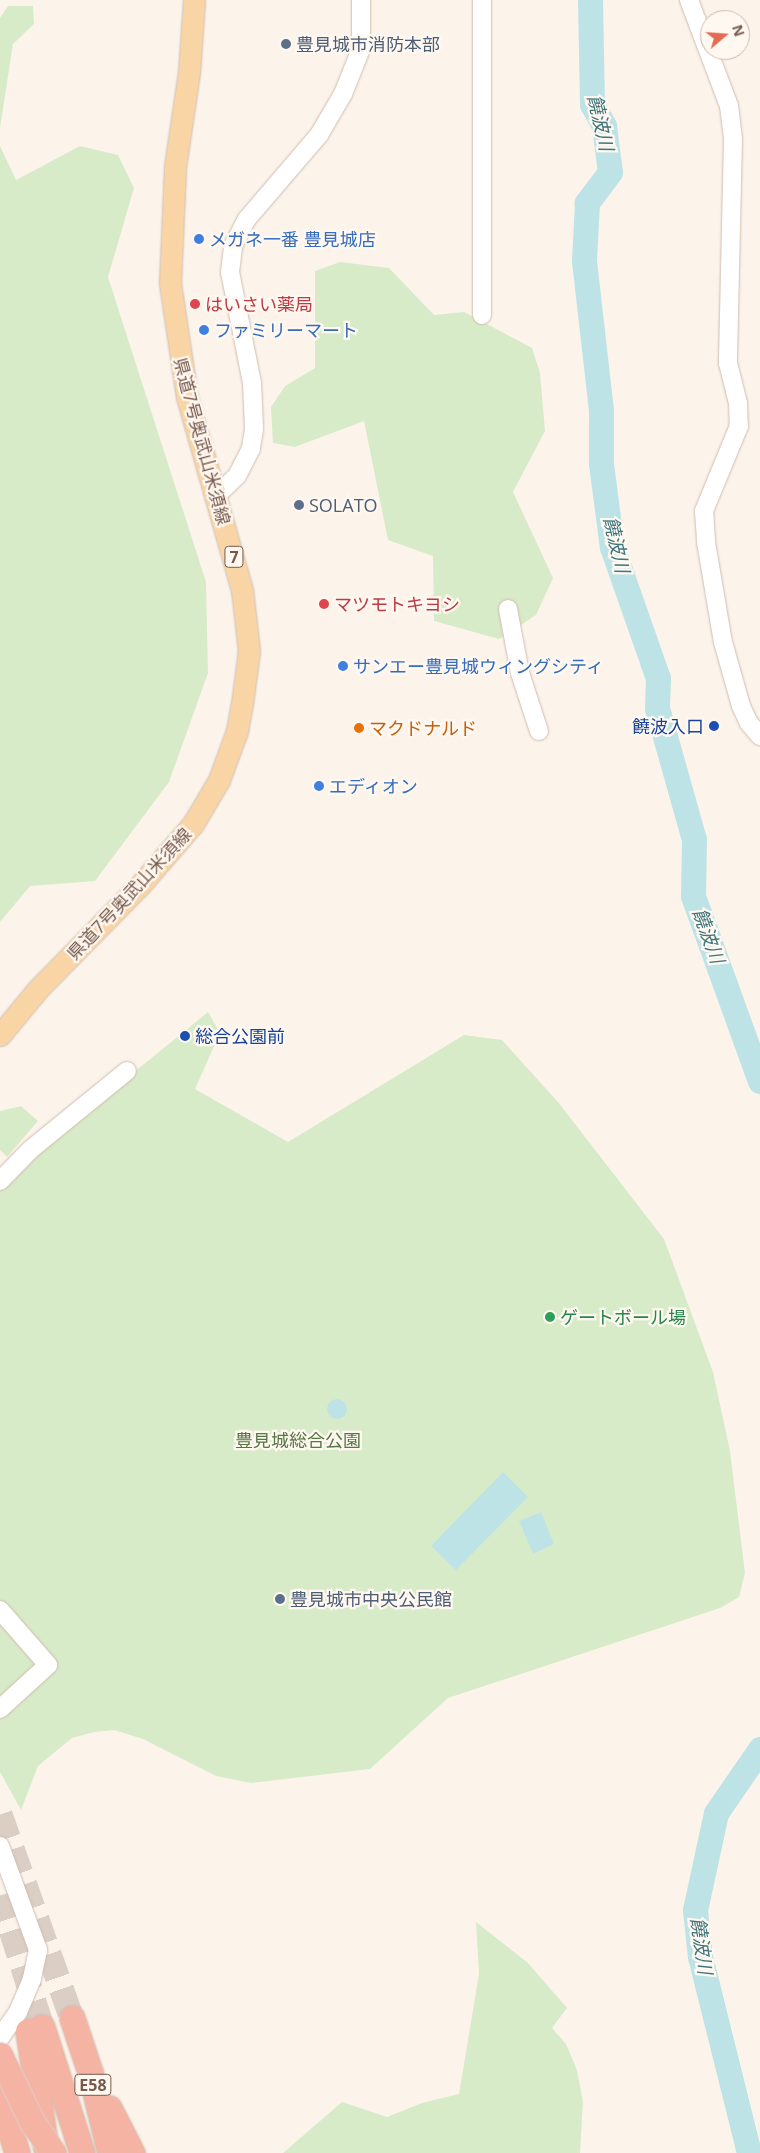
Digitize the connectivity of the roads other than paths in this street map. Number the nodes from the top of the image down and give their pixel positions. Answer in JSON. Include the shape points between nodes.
{"nodes":[{"id":1,"x":194,"y":0,"type":"edge"},
{"id":2,"x":362,"y":0,"type":"edge"},
{"id":3,"x":482,"y":0,"type":"edge"},
{"id":4,"x":689,"y":0,"type":"edge"},
{"id":5,"x":482,"y":315,"type":"dead end"},
{"id":6,"x":216,"y":496,"type":"junction"},
{"id":7,"x":508,"y":609,"type":"dead end"},
{"id":8,"x":539,"y":731,"type":"dead end"},
{"id":9,"x":760,"y":736,"type":"edge"},
{"id":10,"x":0,"y":1035,"type":"edge"},
{"id":11,"x":127,"y":1070,"type":"dead end"},
{"id":12,"x":0,"y":1181,"type":"edge"},
{"id":13,"x":0,"y":1610,"type":"edge"},
{"id":14,"x":0,"y":1710,"type":"edge"},
{"id":15,"x":0,"y":1846,"type":"edge"},
{"id":16,"x":72,"y":2018,"type":"tunnel mouth"},
{"id":17,"x":0,"y":2038,"type":"edge"},
{"id":18,"x":0,"y":2055,"type":"edge"},
{"id":19,"x":90,"y":2072,"type":"junction"},
{"id":20,"x":0,"y":2097,"type":"edge"},
{"id":21,"x":17,"y":2153,"type":"edge"},
{"id":22,"x":47,"y":2153,"type":"edge"},
{"id":23,"x":54,"y":2153,"type":"edge"},
{"id":24,"x":82,"y":2153,"type":"edge"},
{"id":25,"x":110,"y":2153,"type":"edge"},
{"id":26,"x":132,"y":2153,"type":"edge"}],
"edges":[{"from":1,"to":6,"type":"main road","name":"県道7号奥武山米須線","number":"7","via":[[190,72],[173,193],[170,283],[187,397]]},
{"from":2,"to":6,"type":"street","via":[[361,49],[339,100],[312,146],[247,219],[232,246],[231,279],[252,384],[254,428],[251,448],[237,476]]},
{"from":3,"to":5,"type":"street"},
{"from":4,"to":9,"type":"street","via":[[729,106],[733,139],[728,363],[738,403],[739,426],[704,512],[706,542],[723,642],[741,706]]},
{"from":6,"to":10,"type":"main road","name":"県道7号奥武山米須線","number":"7","via":[[242,590],[249,650],[242,704],[228,756],[208,802],[178,845],[38,989]]},
{"from":7,"to":8,"type":"street","via":[[520,673]]},
{"from":11,"to":12,"type":"street","via":[[30,1150]]},
{"from":13,"to":14,"type":"street","via":[[48,1664]]},
{"from":15,"to":17,"type":"street","via":[[38,1950],[32,1980],[18,2012]]},
{"from":16,"to":19,"type":"highway","number":"E58"},
{"from":18,"to":23,"type":"highway","bridge":true,"via":[[32,2122]]},
{"from":19,"to":25,"type":"highway","number":"E58"},
{"from":19,"to":26,"type":"highway"},
{"from":20,"to":21,"type":"highway"},
{"from":22,"to":24,"type":"highway","number":"E58","via":[[35,2029]]}]}
